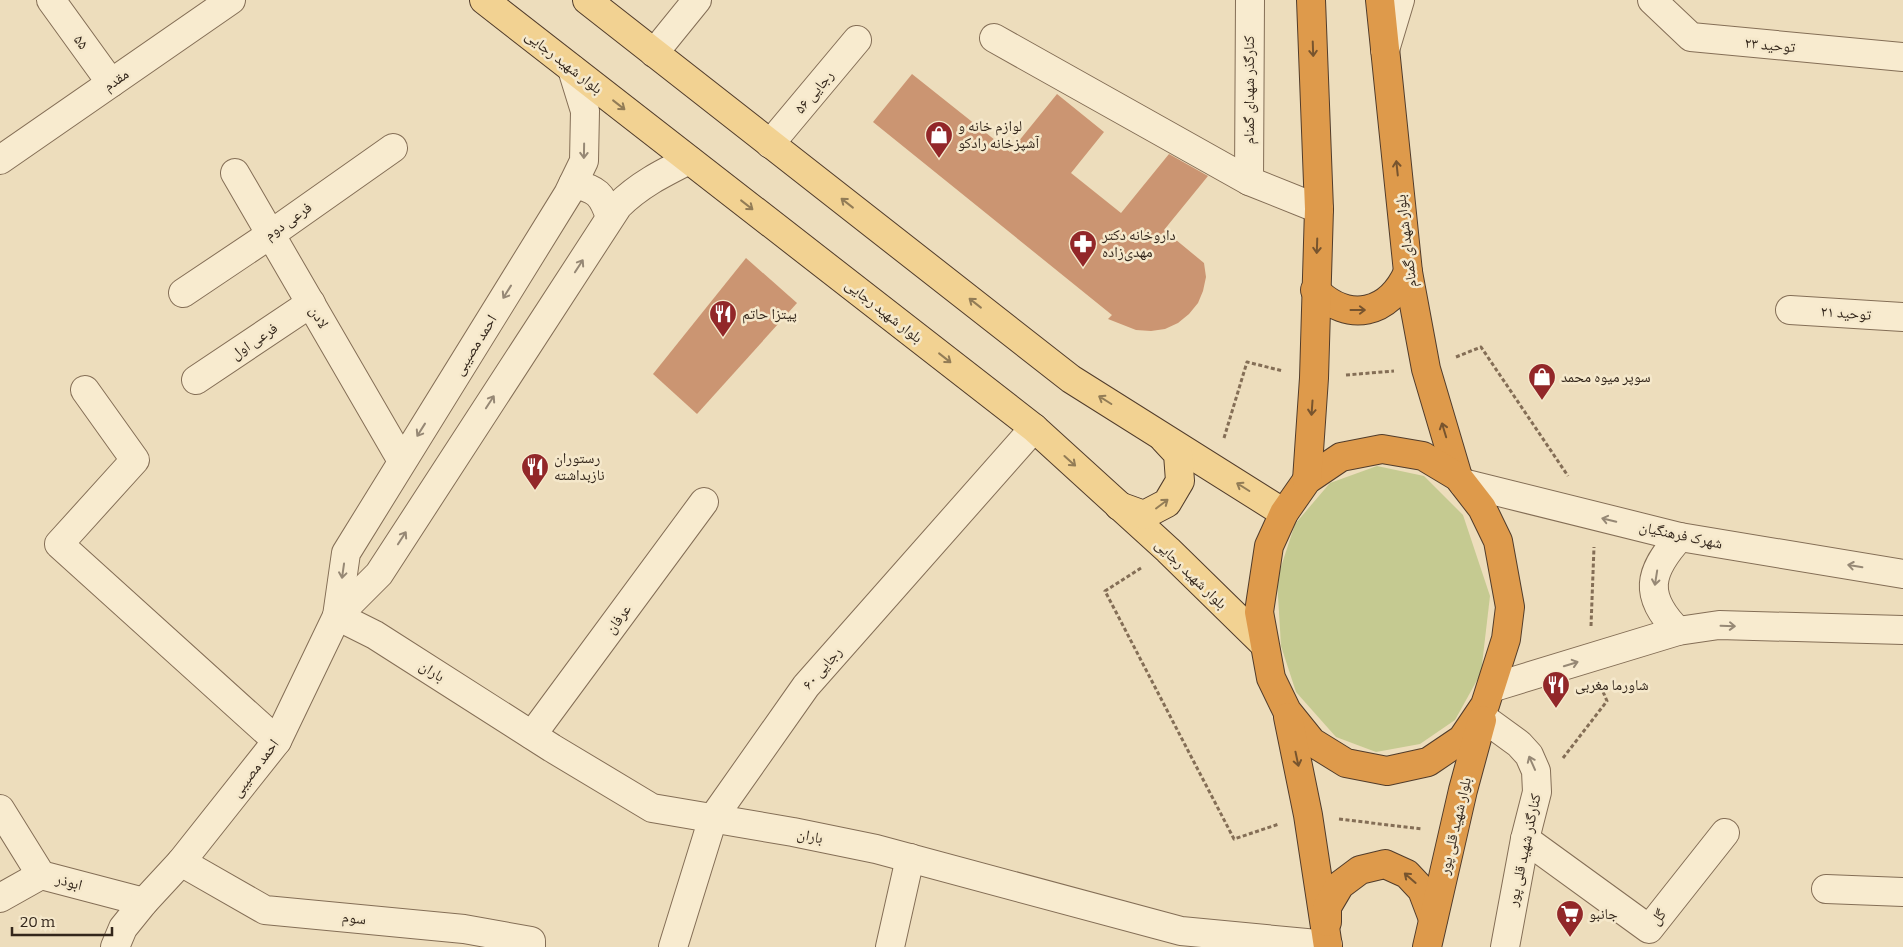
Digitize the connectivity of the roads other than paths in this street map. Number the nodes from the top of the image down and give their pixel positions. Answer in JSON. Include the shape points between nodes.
{"nodes":[{"id":1,"x":51,"y":0,"type":"edge"},
{"id":2,"x":231,"y":0,"type":"edge"},
{"id":3,"x":484,"y":0,"type":"edge"},
{"id":4,"x":587,"y":0,"type":"edge"},
{"id":5,"x":697,"y":0,"type":"edge"},
{"id":6,"x":1250,"y":0,"type":"edge"},
{"id":7,"x":1311,"y":0,"type":"edge"},
{"id":8,"x":1380,"y":0,"type":"edge"},
{"id":9,"x":1400,"y":0,"type":"edge"},
{"id":10,"x":1652,"y":0,"type":"edge"},
{"id":11,"x":994,"y":38,"type":"dead end"},
{"id":12,"x":857,"y":40,"type":"dead end"},
{"id":13,"x":1385,"y":50,"type":"junction"},
{"id":14,"x":654,"y":53,"type":"junction"},
{"id":15,"x":1903,"y":57,"type":"edge"},
{"id":16,"x":572,"y":69,"type":"junction"},
{"id":17,"x":111,"y":83,"type":"junction"},
{"id":18,"x":770,"y":144,"type":"junction"},
{"id":19,"x":393,"y":148,"type":"dead end"},
{"id":20,"x":0,"y":160,"type":"edge"},
{"id":21,"x":689,"y":160,"type":"junction"},
{"id":22,"x":235,"y":173,"type":"dead end"},
{"id":23,"x":1249,"y":181,"type":"junction"},
{"id":24,"x":573,"y":184,"type":"junction"},
{"id":25,"x":1319,"y":209,"type":"junction"},
{"id":26,"x":610,"y":217,"type":"junction"},
{"id":27,"x":271,"y":234,"type":"junction"},
{"id":28,"x":1408,"y":272,"type":"junction"},
{"id":29,"x":1315,"y":290,"type":"junction"},
{"id":30,"x":183,"y":293,"type":"dead end"},
{"id":31,"x":311,"y":302,"type":"junction"},
{"id":32,"x":1790,"y":310,"type":"dead end"},
{"id":33,"x":1903,"y":317,"type":"edge"},
{"id":34,"x":196,"y":380,"type":"dead end"},
{"id":35,"x":85,"y":390,"type":"dead end"},
{"id":36,"x":1034,"y":428,"type":"junction"},
{"id":37,"x":1160,"y":435,"type":"junction"},
{"id":38,"x":402,"y":461,"type":"junction"},
{"id":39,"x":1307,"y":480,"type":"junction"},
{"id":40,"x":1460,"y":480,"type":"junction"},
{"id":41,"x":704,"y":502,"type":"dead end"},
{"id":42,"x":1119,"y":506,"type":"junction"},
{"id":43,"x":1284,"y":513,"type":"junction"},
{"id":44,"x":1680,"y":537,"type":"junction"},
{"id":45,"x":1903,"y":574,"type":"edge"},
{"id":46,"x":337,"y":616,"type":"junction"},
{"id":47,"x":1903,"y":630,"type":"edge"},
{"id":48,"x":1678,"y":631,"type":"junction"},
{"id":49,"x":1264,"y":644,"type":"junction"},
{"id":50,"x":1486,"y":703,"type":"junction"},
{"id":51,"x":1287,"y":711,"type":"junction"},
{"id":52,"x":532,"y":735,"type":"junction"},
{"id":53,"x":277,"y":741,"type":"junction"},
{"id":54,"x":0,"y":809,"type":"edge"},
{"id":55,"x":713,"y":818,"type":"junction"},
{"id":56,"x":1725,"y":833,"type":"dead end"},
{"id":57,"x":1525,"y":839,"type":"junction"},
{"id":58,"x":910,"y":858,"type":"junction"},
{"id":59,"x":181,"y":862,"type":"junction"},
{"id":60,"x":41,"y":875,"type":"junction"},
{"id":61,"x":1826,"y":889,"type":"dead end"},
{"id":62,"x":1903,"y":892,"type":"edge"},
{"id":63,"x":0,"y":898,"type":"edge"},
{"id":64,"x":144,"y":902,"type":"junction"},
{"id":65,"x":1433,"y":919,"type":"junction"},
{"id":66,"x":1327,"y":943,"type":"edge"},
{"id":67,"x":115,"y":947,"type":"edge"},
{"id":68,"x":530,"y":947,"type":"edge"},
{"id":69,"x":674,"y":947,"type":"edge"},
{"id":70,"x":890,"y":947,"type":"edge"},
{"id":71,"x":1427,"y":947,"type":"edge"},
{"id":72,"x":1504,"y":947,"type":"edge"}],
"edges":[{"from":1,"to":17,"type":"street","name":"۵۵"},
{"from":2,"to":17,"type":"street","name":"مقدم"},
{"from":3,"to":16,"type":"main road","name":"بلوار شهید رجایی"},
{"from":4,"to":14,"type":"main road"},
{"from":5,"to":14,"type":"street"},
{"from":6,"to":23,"type":"street","name":"کنارگذر شهدای گمنام"},
{"from":7,"to":25,"type":"highway","one_way":true},
{"from":8,"to":13,"type":"highway","name":"بلوار شهدای گمنام"},
{"from":9,"to":13,"type":"street"},
{"from":10,"to":15,"type":"street","name":"توحید ۲۳","via":[[1691,37]]},
{"from":11,"to":23,"type":"street"},
{"from":12,"to":18,"type":"street","name":"رجایی ۵۶"},
{"from":28,"to":13,"type":"highway","name":"بلوار شهدای گمنام","one_way":true},
{"from":14,"to":18,"type":"main road"},
{"from":16,"to":21,"type":"main road","name":"بلوار شهید رجایی","one_way":true},
{"from":16,"to":24,"type":"street","name":"احمد مصیبی","one_way":true,"via":[[585,111],[584,161]]},
{"from":17,"to":20,"type":"street","name":"مقدم"},
{"from":37,"to":18,"type":"main road","one_way":true,"via":[[1072,378]]},
{"from":19,"to":27,"type":"street","name":"فرعی دوم"},
{"from":21,"to":26,"type":"street","name":"احمد مصیبی","via":[[634,190]]},
{"from":21,"to":36,"type":"main road","name":"بلوار شهید رجایی","one_way":true},
{"from":22,"to":27,"type":"street","name":"لادن"},
{"from":23,"to":25,"type":"street"},
{"from":24,"to":26,"type":"street","via":[[589,187],[600,194]]},
{"from":24,"to":38,"type":"street","name":"احمد مصیبی","one_way":true},
{"from":25,"to":29,"type":"highway","one_way":true},
{"from":46,"to":26,"type":"street","name":"احمد مصیبی","one_way":true,"via":[[379,574]]},
{"from":27,"to":30,"type":"street","name":"فرعی دوم"},
{"from":27,"to":31,"type":"street","name":"لادن"},
{"from":29,"to":28,"type":"highway","one_way":true,"via":[[1339,308],[1367,310],[1392,296],[1402,286]]},
{"from":40,"to":28,"type":"highway","name":"بلوار شهدای گمنام","one_way":true,"via":[[1426,369]]},
{"from":29,"to":39,"type":"highway","one_way":true,"via":[[1314,378]]},
{"from":31,"to":34,"type":"street","name":"فرعی اول"},
{"from":31,"to":38,"type":"street","name":"لادن"},
{"from":32,"to":33,"type":"street","name":"توحید ۲۱"},
{"from":35,"to":53,"type":"street","via":[[135,460],[58,544]]},
{"from":36,"to":42,"type":"main road","name":"بلوار شهید رجایی","one_way":true},
{"from":36,"to":55,"type":"street","name":"رجایی ۶۰","via":[[806,686]]},
{"from":42,"to":37,"type":"main road","one_way":true,"via":[[1144,515],[1167,503],[1176,488],[1180,480],[1178,454]]},
{"from":43,"to":37,"type":"main road","one_way":true},
{"from":38,"to":46,"type":"street","name":"احمد مصیبی","one_way":true,"via":[[346,553]]},
{"from":39,"to":40,"type":"highway","via":[[1341,457],[1382,448],[1423,456]]},
{"from":39,"to":43,"type":"highway"},
{"from":44,"to":40,"type":"street","name":"شهرک فرهنگیان","one_way":true},
{"from":40,"to":50,"type":"highway","via":[[1482,508],[1498,541],[1510,607],[1506,639]]},
{"from":41,"to":52,"type":"street","name":"عرفان"},
{"from":42,"to":49,"type":"main road","name":"بلوار شهید رجایی"},
{"from":43,"to":49,"type":"highway","via":[[1268,546],[1259,612]]},
{"from":45,"to":44,"type":"street","name":"شهرک فرهنگیان","one_way":true},
{"from":44,"to":48,"type":"street","one_way":true,"via":[[1665,553],[1654,576],[1655,600],[1664,618]]},
{"from":46,"to":52,"type":"street","name":"باران","via":[[375,635]]},
{"from":46,"to":53,"type":"street","name":"احمد مصیبی"},
{"from":48,"to":47,"type":"street","one_way":true,"via":[[1718,625]]},
{"from":50,"to":48,"type":"street","one_way":true},
{"from":49,"to":51,"type":"highway","via":[[1271,678]]},
{"from":50,"to":51,"type":"highway","via":[[1462,739],[1428,762],[1387,771],[1339,759],[1312,742]]},
{"from":57,"to":50,"type":"street","name":"کنارگذر شهید قلی پور","one_way":true,"via":[[1537,792],[1536,771],[1530,755]]},
{"from":50,"to":65,"type":"highway","name":"بلوار شهید قلی پور"},
{"from":51,"to":66,"type":"highway","one_way":true,"via":[[1308,815]]},
{"from":52,"to":55,"type":"street","name":"باران","via":[[652,808]]},
{"from":53,"to":59,"type":"street","name":"احمد مصیبی"},
{"from":54,"to":60,"type":"street","name":"ابوذر"},
{"from":55,"to":58,"type":"street","name":"باران"},
{"from":55,"to":69,"type":"street","name":"رجایی ۶۰"},
{"from":56,"to":57,"type":"street","name":"گل","via":[[1649,928]]},
{"from":57,"to":72,"type":"street","name":"کنارگذر شهید قلی پور"},
{"from":58,"to":66,"type":"street","name":"باران","via":[[1181,931]]},
{"from":58,"to":70,"type":"street"},
{"from":59,"to":64,"type":"street","name":"احمد مصیبی"},
{"from":59,"to":68,"type":"street","name":"سوم","via":[[265,910],[464,929],[531,941]]},
{"from":60,"to":63,"type":"street"},
{"from":60,"to":64,"type":"street","name":"ابوذر"},
{"from":61,"to":62,"type":"street"},
{"from":64,"to":67,"type":"street","name":"احمد مصیبی","via":[[123,928]]},
{"from":65,"to":66,"type":"highway","one_way":true,"via":[[1422,890],[1407,874],[1385,864],[1360,870],[1340,885],[1327,907]]},
{"from":65,"to":71,"type":"highway","name":"بلوار شهید قلی پور"}]}
